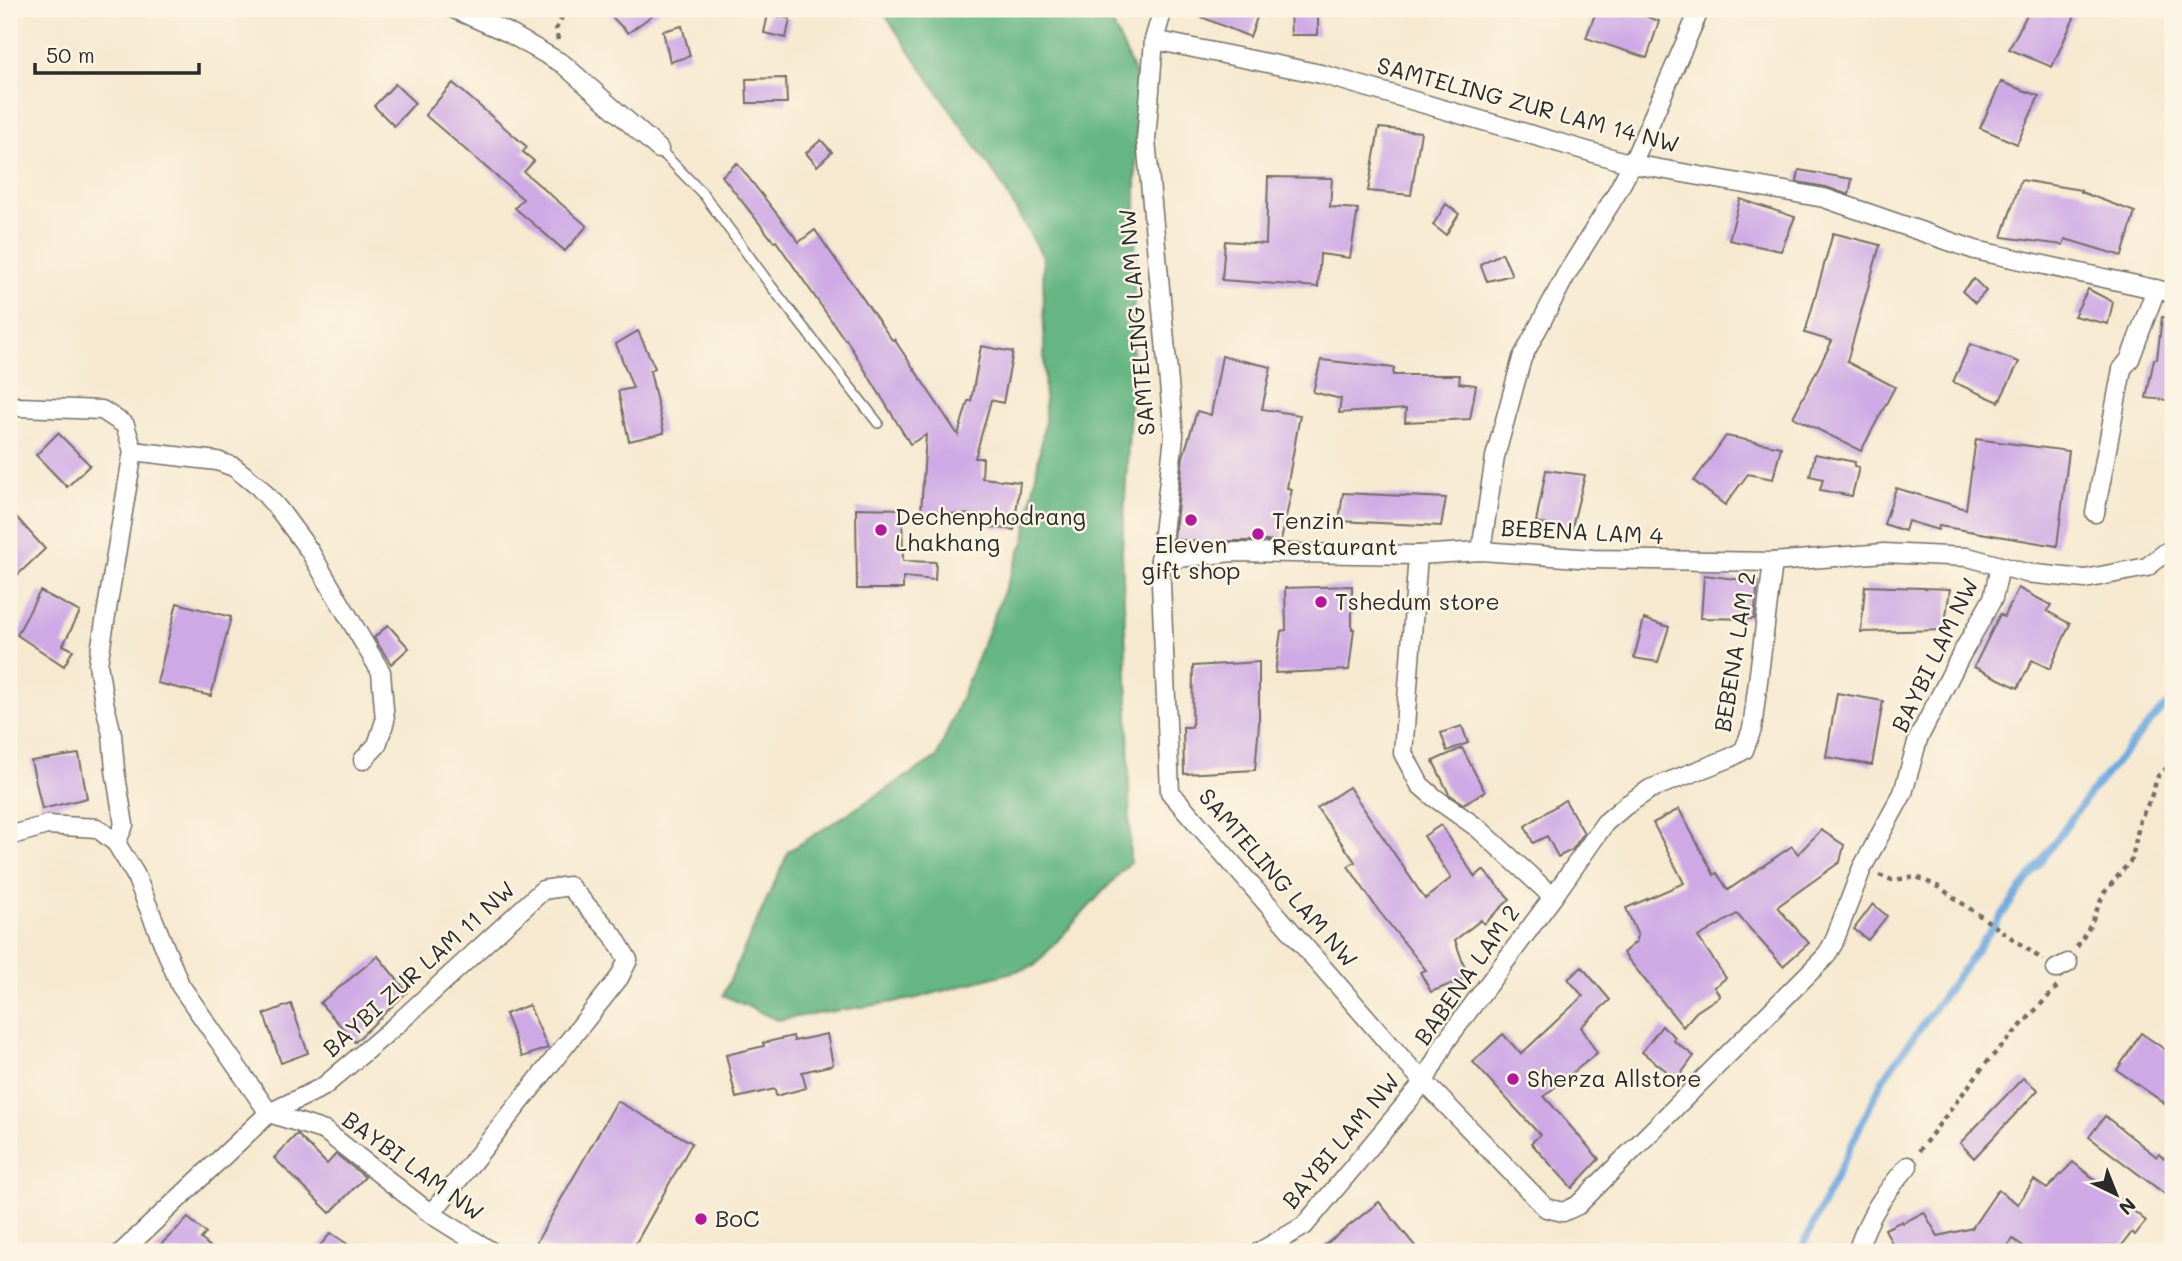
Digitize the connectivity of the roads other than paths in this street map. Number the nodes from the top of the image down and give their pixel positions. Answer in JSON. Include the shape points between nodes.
{"nodes":[{"id":1,"x":454,"y":9,"type":"edge"},
{"id":2,"x":1163,"y":9,"type":"edge"},
{"id":3,"x":1700,"y":9,"type":"edge"},
{"id":4,"x":1154,"y":40,"type":"junction"},
{"id":5,"x":659,"y":149,"type":"joint"},
{"id":6,"x":1632,"y":164,"type":"junction"},
{"id":7,"x":2164,"y":291,"type":"edge"},
{"id":8,"x":9,"y":404,"type":"edge"},
{"id":9,"x":878,"y":424,"type":"dead end"},
{"id":10,"x":133,"y":451,"type":"junction"},
{"id":11,"x":2095,"y":513,"type":"dead end"},
{"id":12,"x":2173,"y":547,"type":"edge"},
{"id":13,"x":1482,"y":551,"type":"junction"},
{"id":14,"x":1418,"y":555,"type":"junction"},
{"id":15,"x":1160,"y":560,"type":"junction"},
{"id":16,"x":1773,"y":562,"type":"junction"},
{"id":17,"x":2000,"y":567,"type":"junction"},
{"id":18,"x":363,"y":760,"type":"dead end"},
{"id":19,"x":9,"y":836,"type":"edge"},
{"id":20,"x":116,"y":843,"type":"junction"},
{"id":21,"x":1867,"y":860,"type":"joint"},
{"id":22,"x":1553,"y":897,"type":"junction"},
{"id":23,"x":1424,"y":1082,"type":"junction"},
{"id":24,"x":269,"y":1113,"type":"junction"},
{"id":25,"x":1908,"y":1166,"type":"road end"},
{"id":26,"x":431,"y":1214,"type":"junction"},
{"id":27,"x":122,"y":1252,"type":"edge"},
{"id":28,"x":492,"y":1252,"type":"edge"},
{"id":29,"x":1259,"y":1252,"type":"edge"},
{"id":30,"x":1857,"y":1252,"type":"edge"}],
"edges":[{"from":1,"to":5,"type":"street","via":[[563,64]]},
{"from":2,"to":4,"type":"street","name":"SAMTELING LAM NW"},
{"from":3,"to":6,"type":"street"},
{"from":4,"to":6,"type":"street","name":"SAMTELING ZUR LAM 14 NW","via":[[1321,74]]},
{"from":4,"to":15,"type":"street","name":"SAMTELING LAM NW","via":[[1146,140],[1174,436]]},
{"from":5,"to":9,"type":"lane","via":[[704,195]]},
{"from":6,"to":7,"type":"street","name":"SAMTELING ZUR LAM 14 NW","via":[[1824,198],[1975,250]]},
{"from":6,"to":13,"type":"street","via":[[1521,358],[1495,457]]},
{"from":7,"to":11,"type":"street","via":[[2122,369]]},
{"from":8,"to":10,"type":"street","via":[[102,410],[125,425]]},
{"from":10,"to":18,"type":"street","via":[[234,467],[259,486],[280,511],[309,550],[381,672],[385,721],[377,745]]},
{"from":10,"to":20,"type":"street","via":[[99,663],[124,825]]},
{"from":12,"to":17,"type":"street","name":"BAYBI LAM NW","via":[[2147,567],[2085,579]]},
{"from":13,"to":14,"type":"street","name":"BEBENA LAM 4"},
{"from":13,"to":16,"type":"street","name":"BEBENA LAM 4","via":[[1593,559]]},
{"from":14,"to":15,"type":"street","name":"BEBENA LAM 4","via":[[1232,552]]},
{"from":14,"to":22,"type":"street","via":[[1403,753],[1420,785],[1479,829]]},
{"from":15,"to":23,"type":"street","name":"SAMTELING LAM NW","via":[[1171,792]]},
{"from":16,"to":17,"type":"street","name":"BEBENA LAM 4","via":[[1884,553],[1968,557]]},
{"from":16,"to":22,"type":"street","name":"BEBENA LAM 2","via":[[1752,729],[1745,750],[1650,789],[1625,806],[1605,823]]},
{"from":17,"to":21,"type":"street","name":"BAYBI LAM NW","via":[[1993,598],[1919,739],[1903,793]]},
{"from":19,"to":20,"type":"street","via":[[47,825],[97,828]]},
{"from":20,"to":24,"type":"street","via":[[135,874],[180,985]]},
{"from":21,"to":23,"type":"street","name":"SAMTELING LAM NW","via":[[1825,957],[1578,1205],[1563,1212],[1546,1208]]},
{"from":22,"to":23,"type":"street","name":"BABENA LAM 2","via":[[1446,1041]]},
{"from":23,"to":29,"type":"street","name":"BAYBI LAM NW","via":[[1304,1226]]},
{"from":24,"to":26,"type":"street","name":"BAYBI LAM NW","via":[[325,1131]]},
{"from":24,"to":26,"type":"street","name":"BAYBI ZUR LAM 11 NW","via":[[323,1087],[543,890],[569,886],[613,935],[628,960],[619,978]]},
{"from":24,"to":27,"type":"street"},
{"from":25,"to":30,"type":"street","via":[[1882,1196]]},
{"from":26,"to":28,"type":"street","name":"BAYBI LAM NW"}]}
